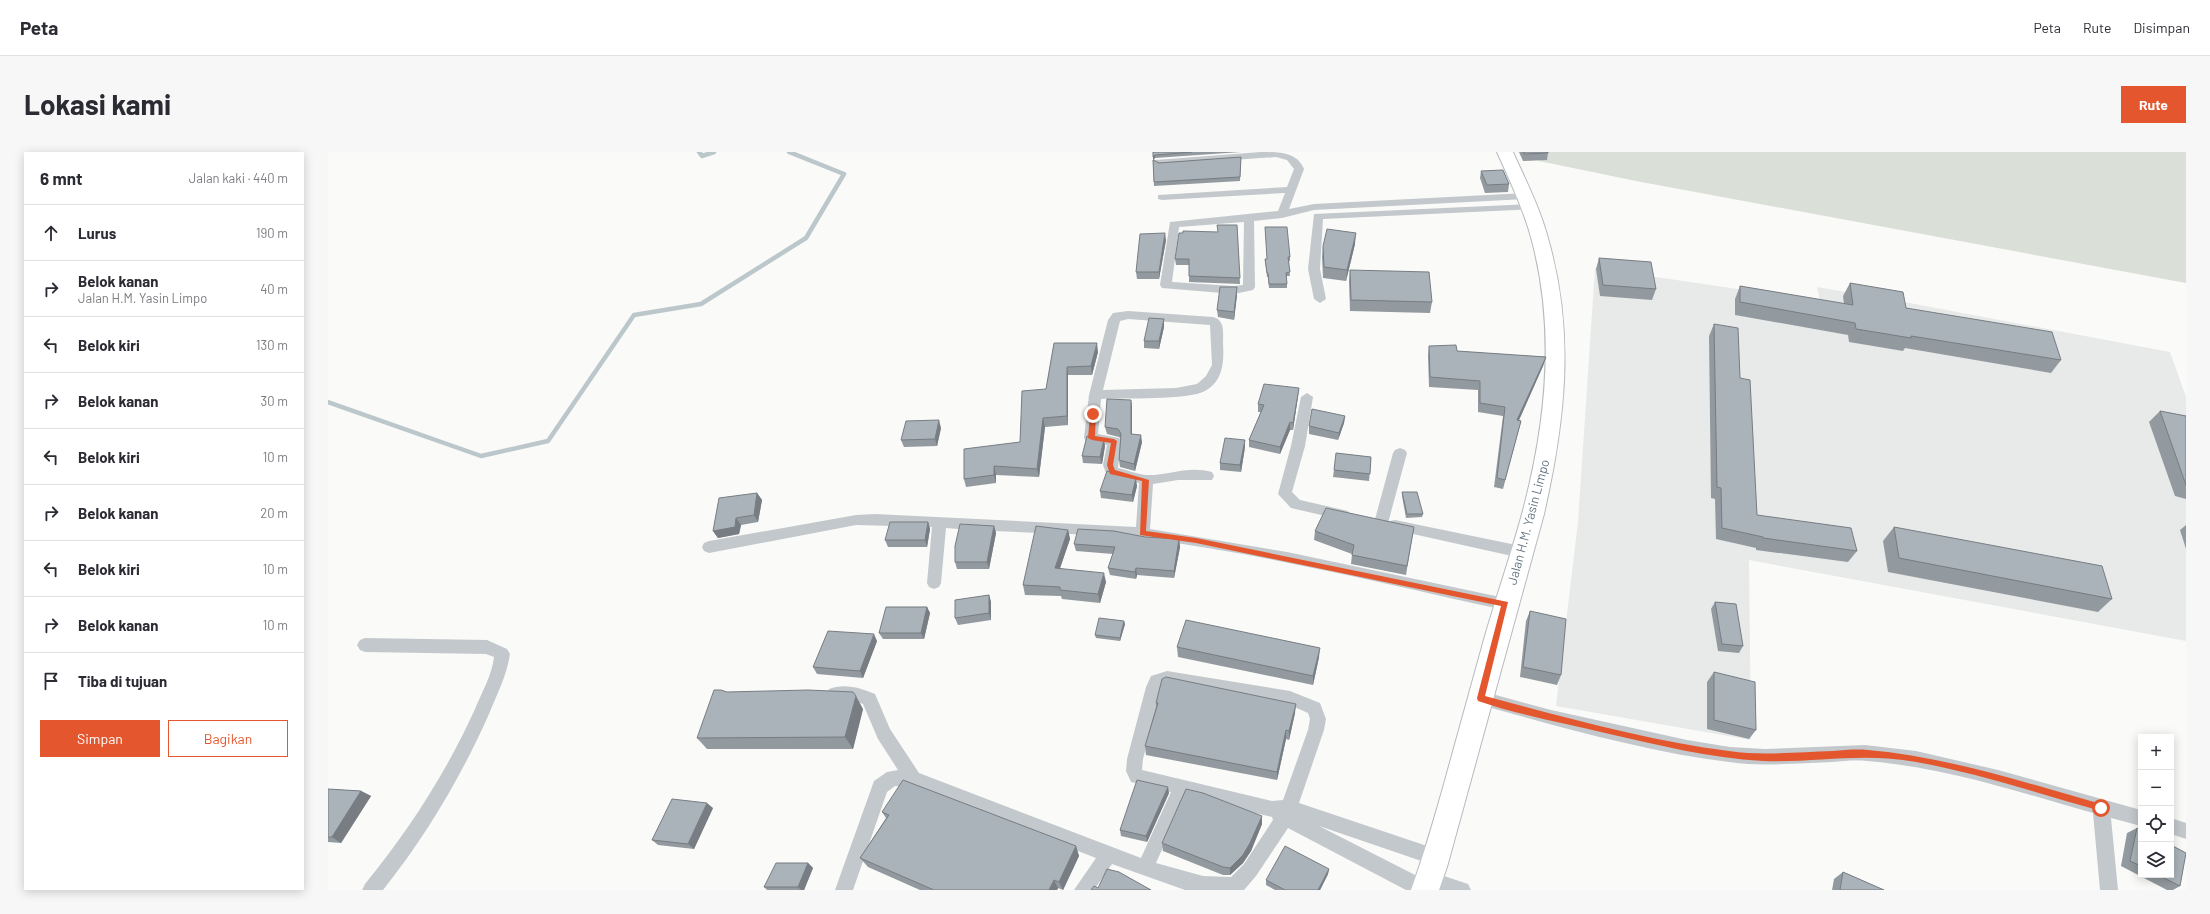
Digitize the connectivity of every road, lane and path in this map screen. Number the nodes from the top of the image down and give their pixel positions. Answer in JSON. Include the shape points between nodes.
{"nodes":[{"id":1,"x":1505,"y":152,"type":"edge"},
{"id":2,"x":1159,"y":162,"type":"edge"},
{"id":3,"x":1291,"y":190,"type":"junction"},
{"id":4,"x":1162,"y":197,"type":"dead end"},
{"id":5,"x":1528,"y":201,"type":"junction"},
{"id":6,"x":1299,"y":212,"type":"junction"},
{"id":7,"x":1282,"y":214,"type":"junction"},
{"id":8,"x":1318,"y":216,"type":"junction"},
{"id":9,"x":1248,"y":219,"type":"junction"},
{"id":10,"x":1320,"y":299,"type":"dead end"},
{"id":11,"x":1095,"y":395,"type":"junction"},
{"id":12,"x":1307,"y":397,"type":"dead end"},
{"id":13,"x":1400,"y":453,"type":"dead end"},
{"id":14,"x":1207,"y":476,"type":"dead end"},
{"id":15,"x":1146,"y":480,"type":"junction"},
{"id":16,"x":1368,"y":520,"type":"junction"},
{"id":17,"x":940,"y":522,"type":"junction"},
{"id":18,"x":1143,"y":534,"type":"junction"},
{"id":19,"x":709,"y":546,"type":"dead end"},
{"id":20,"x":1521,"y":552,"type":"junction"},
{"id":21,"x":934,"y":583,"type":"dead end"},
{"id":22,"x":1505,"y":604,"type":"junction"},
{"id":23,"x":365,"y":645,"type":"dead end"},
{"id":24,"x":823,"y":694,"type":"edge"},
{"id":25,"x":1481,"y":698,"type":"junction"},
{"id":26,"x":913,"y":779,"type":"junction"},
{"id":27,"x":1182,"y":786,"type":"junction"},
{"id":28,"x":2101,"y":808,"type":"junction"},
{"id":29,"x":1283,"y":812,"type":"junction"},
{"id":30,"x":2138,"y":817,"type":"edge"},
{"id":31,"x":2174,"y":827,"type":"edge"},
{"id":32,"x":2186,"y":830,"type":"edge"},
{"id":33,"x":1109,"y":854,"type":"junction"},
{"id":34,"x":1436,"y":857,"type":"junction"},
{"id":35,"x":1145,"y":868,"type":"junction"},
{"id":36,"x":1426,"y":887,"type":"edge"},
{"id":37,"x":1226,"y":889,"type":"edge"},
{"id":38,"x":371,"y":890,"type":"edge"},
{"id":39,"x":844,"y":890,"type":"edge"},
{"id":40,"x":1083,"y":890,"type":"edge"},
{"id":41,"x":1462,"y":890,"type":"edge"},
{"id":42,"x":2109,"y":890,"type":"edge"}],
"edges":[{"from":1,"to":5,"type":"main road","name":"Jalan H.M. Yasin Limpo"},
{"from":2,"to":3,"type":"street","via":[[1283,155],[1295,160],[1299,169]]},
{"from":3,"to":4,"type":"street"},
{"from":3,"to":7,"type":"street"},
{"from":5,"to":6,"type":"street","via":[[1314,208]]},
{"from":5,"to":8,"type":"street"},
{"from":5,"to":20,"type":"main road","name":"Jalan H.M. Yasin Limpo","via":[[1548,264],[1556,336],[1552,424],[1544,469]]},
{"from":6,"to":7,"type":"street"},
{"from":6,"to":8,"type":"street"},
{"from":7,"to":9,"type":"street"},
{"from":8,"to":10,"type":"street","via":[[1314,269]]},
{"from":9,"to":9,"type":"street","via":[[1249,287],[1234,290],[1166,284],[1174,224]]},
{"from":11,"to":11,"type":"street","via":[[1176,392],[1201,388],[1211,379],[1218,365],[1217,325],[1213,321],[1117,316],[1112,325]]},
{"from":11,"to":15,"type":"street","via":[[1092,438],[1114,441],[1110,465],[1112,472]]},
{"from":12,"to":16,"type":"street","via":[[1298,446],[1285,494],[1289,500],[1306,507]]},
{"from":13,"to":16,"type":"street"},
{"from":14,"to":15,"type":"street","via":[[1170,475]]},
{"from":15,"to":18,"type":"street"},
{"from":16,"to":20,"type":"street"},
{"from":17,"to":18,"type":"street"},
{"from":17,"to":19,"type":"street","via":[[903,519],[856,520]]},
{"from":17,"to":21,"type":"street"},
{"from":18,"to":22,"type":"street","via":[[1211,544]]},
{"from":20,"to":22,"type":"main road","name":"Jalan H.M. Yasin Limpo"},
{"from":22,"to":25,"type":"main road","name":"Jalan H.M. Yasin Limpo"},
{"from":23,"to":38,"type":"street","via":[[486,647],[502,654],[497,674],[450,778],[398,859]]},
{"from":24,"to":26,"type":"street","via":[[858,694],[869,699],[884,734]]},
{"from":25,"to":28,"type":"street","via":[[1551,717],[1687,748],[1730,755],[1765,757],[1865,753],[1916,758],[1998,778]]},
{"from":25,"to":34,"type":"main road","name":"Jalan H.M. Yasin Limpo"},
{"from":26,"to":33,"type":"street"},
{"from":26,"to":39,"type":"street","via":[[893,778],[880,787]]},
{"from":27,"to":29,"type":"street"},
{"from":27,"to":29,"type":"street","via":[[1145,779],[1137,776],[1134,771],[1154,687],[1161,678],[1290,698],[1314,708],[1318,719],[1316,730]]},
{"from":27,"to":35,"type":"street"},
{"from":28,"to":30,"type":"street"},
{"from":28,"to":42,"type":"street"},
{"from":29,"to":34,"type":"street"},
{"from":29,"to":36,"type":"street"},
{"from":29,"to":37,"type":"street","via":[[1241,882]]},
{"from":31,"to":32,"type":"street"},
{"from":33,"to":35,"type":"street"},
{"from":33,"to":40,"type":"street"},
{"from":34,"to":36,"type":"main road","name":"Jalan H.M. Yasin Limpo"},
{"from":35,"to":37,"type":"street","via":[[1174,880],[1204,888]]},
{"from":36,"to":41,"type":"street"}]}
